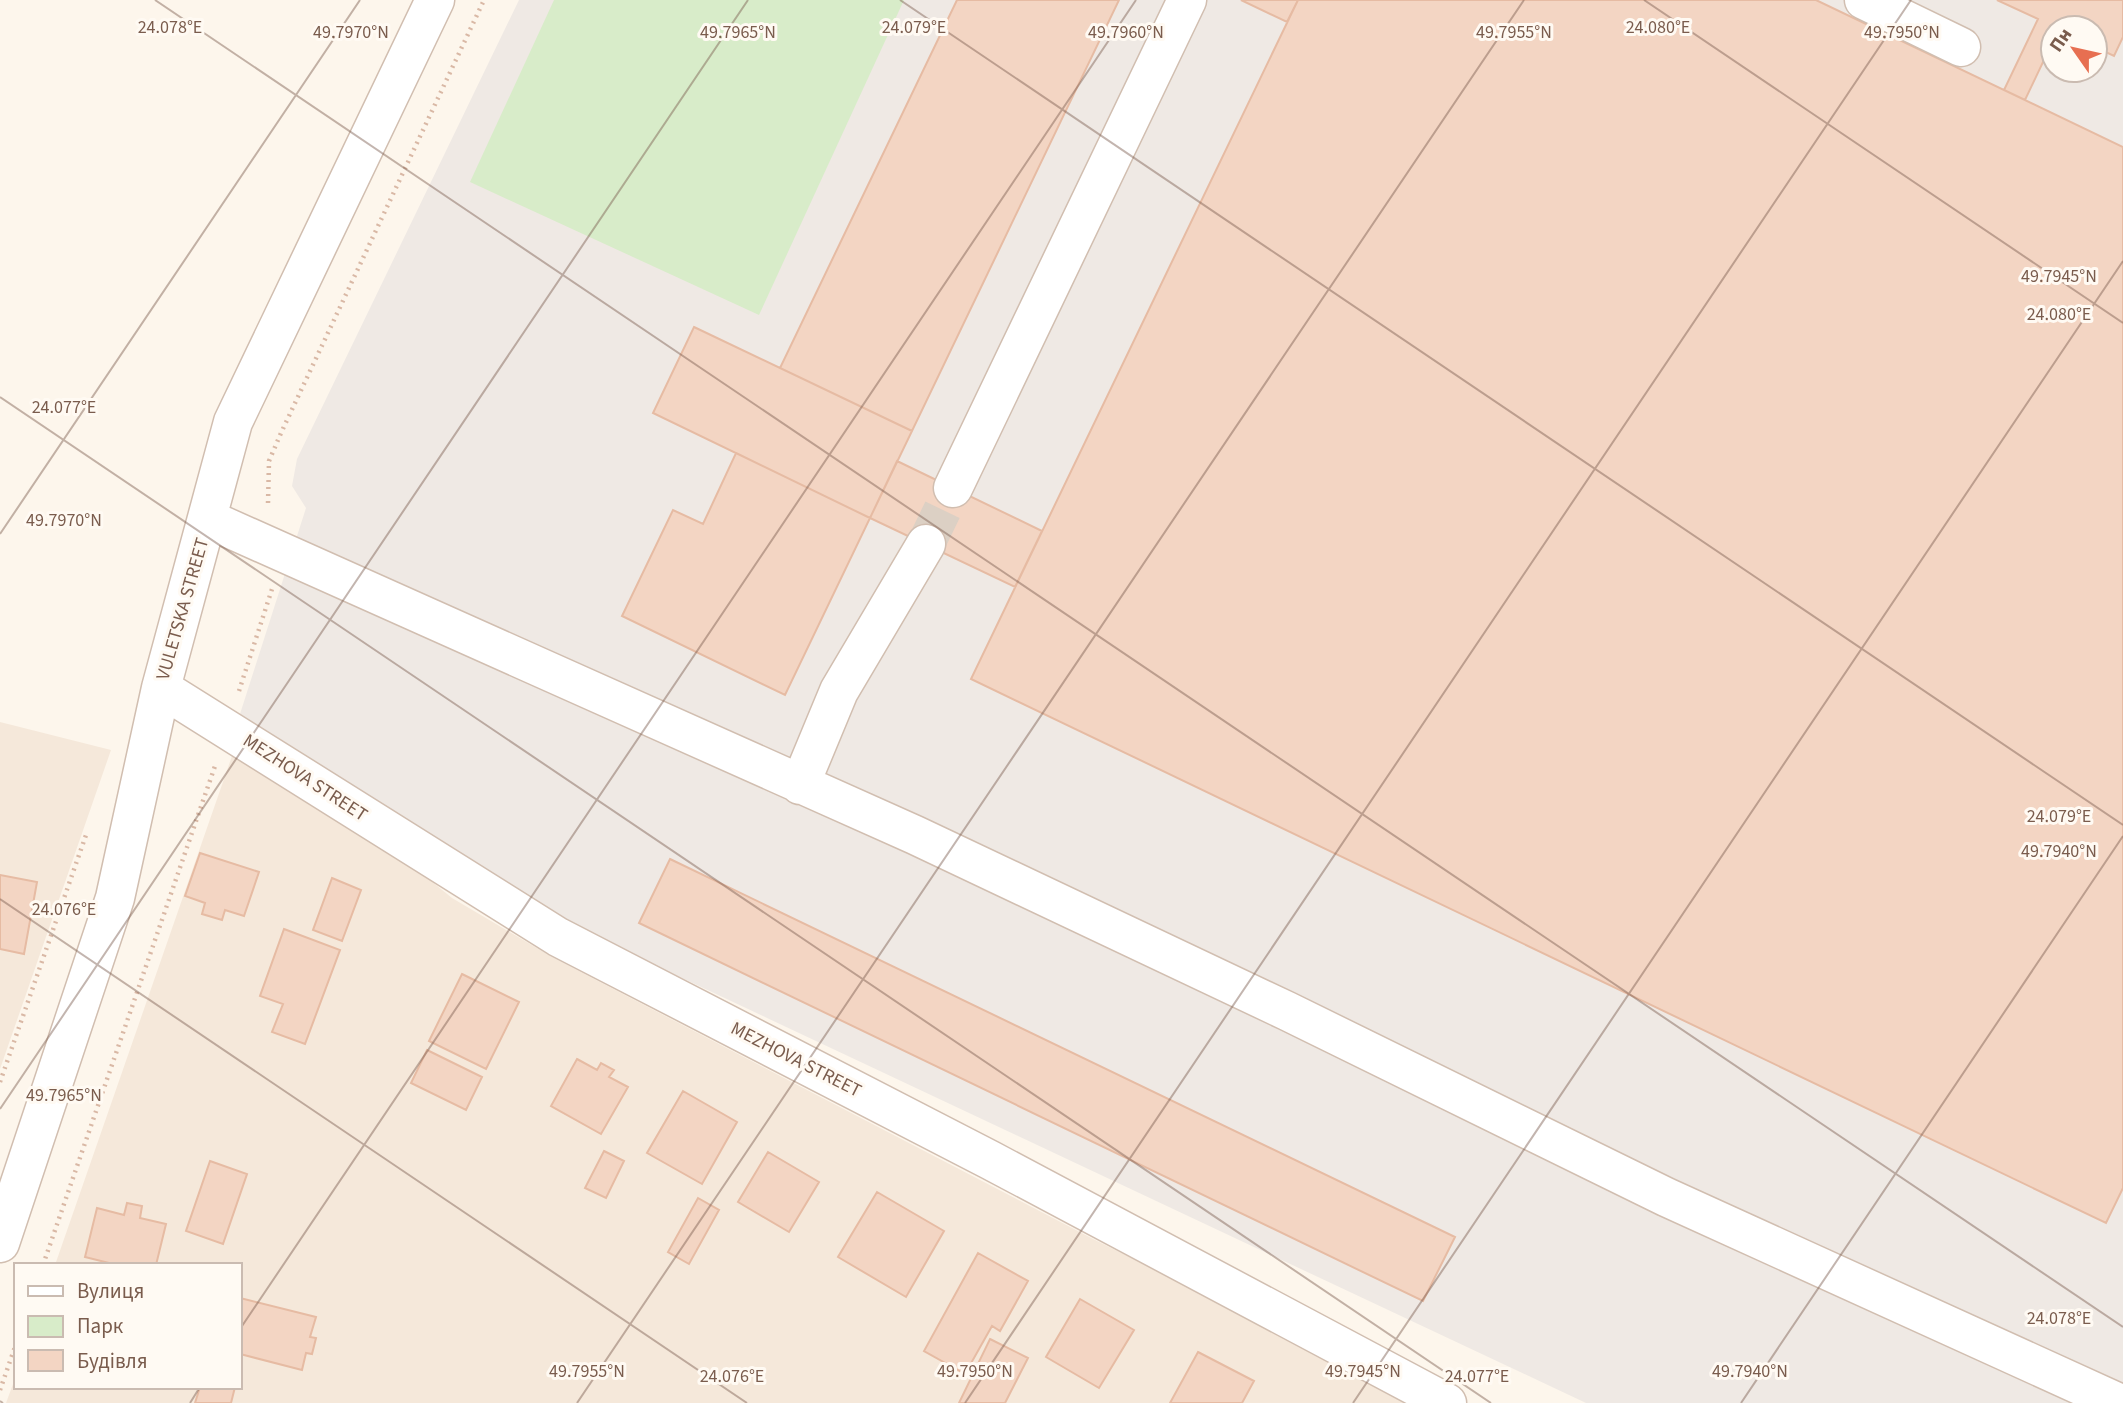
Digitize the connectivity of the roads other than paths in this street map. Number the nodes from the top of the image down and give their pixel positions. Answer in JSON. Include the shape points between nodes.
{"nodes":[{"id":1,"x":435,"y":0,"type":"edge"},
{"id":2,"x":1187,"y":0,"type":"edge"},
{"id":3,"x":1864,"y":0,"type":"edge"},
{"id":4,"x":1961,"y":47,"type":"dead end"},
{"id":5,"x":953,"y":488,"type":"tunnel mouth"},
{"id":6,"x":208,"y":519,"type":"junction"},
{"id":7,"x":926,"y":544,"type":"tunnel mouth"},
{"id":8,"x":161,"y":688,"type":"junction"},
{"id":9,"x":800,"y":785,"type":"junction"},
{"id":10,"x":0,"y":1243,"type":"edge"},
{"id":11,"x":1447,"y":1403,"type":"edge"},
{"id":12,"x":2119,"y":1403,"type":"edge"}],
"edges":[{"from":1,"to":6,"type":"street","name":"VULETSKA STREET","via":[[233,422]]},
{"from":2,"to":5,"type":"street"},
{"from":3,"to":4,"type":"street"},
{"from":6,"to":8,"type":"street","name":"VULETSKA STREET"},
{"from":6,"to":9,"type":"street"},
{"from":7,"to":9,"type":"street","via":[[839,691]]},
{"from":8,"to":10,"type":"street","name":"VULETSKA STREET","via":[[115,898]]},
{"from":8,"to":11,"type":"street","name":"MEZHOVA STREET","via":[[558,937],[999,1164]]},
{"from":9,"to":12,"type":"street","via":[[1138,940],[1666,1197]]}]}
